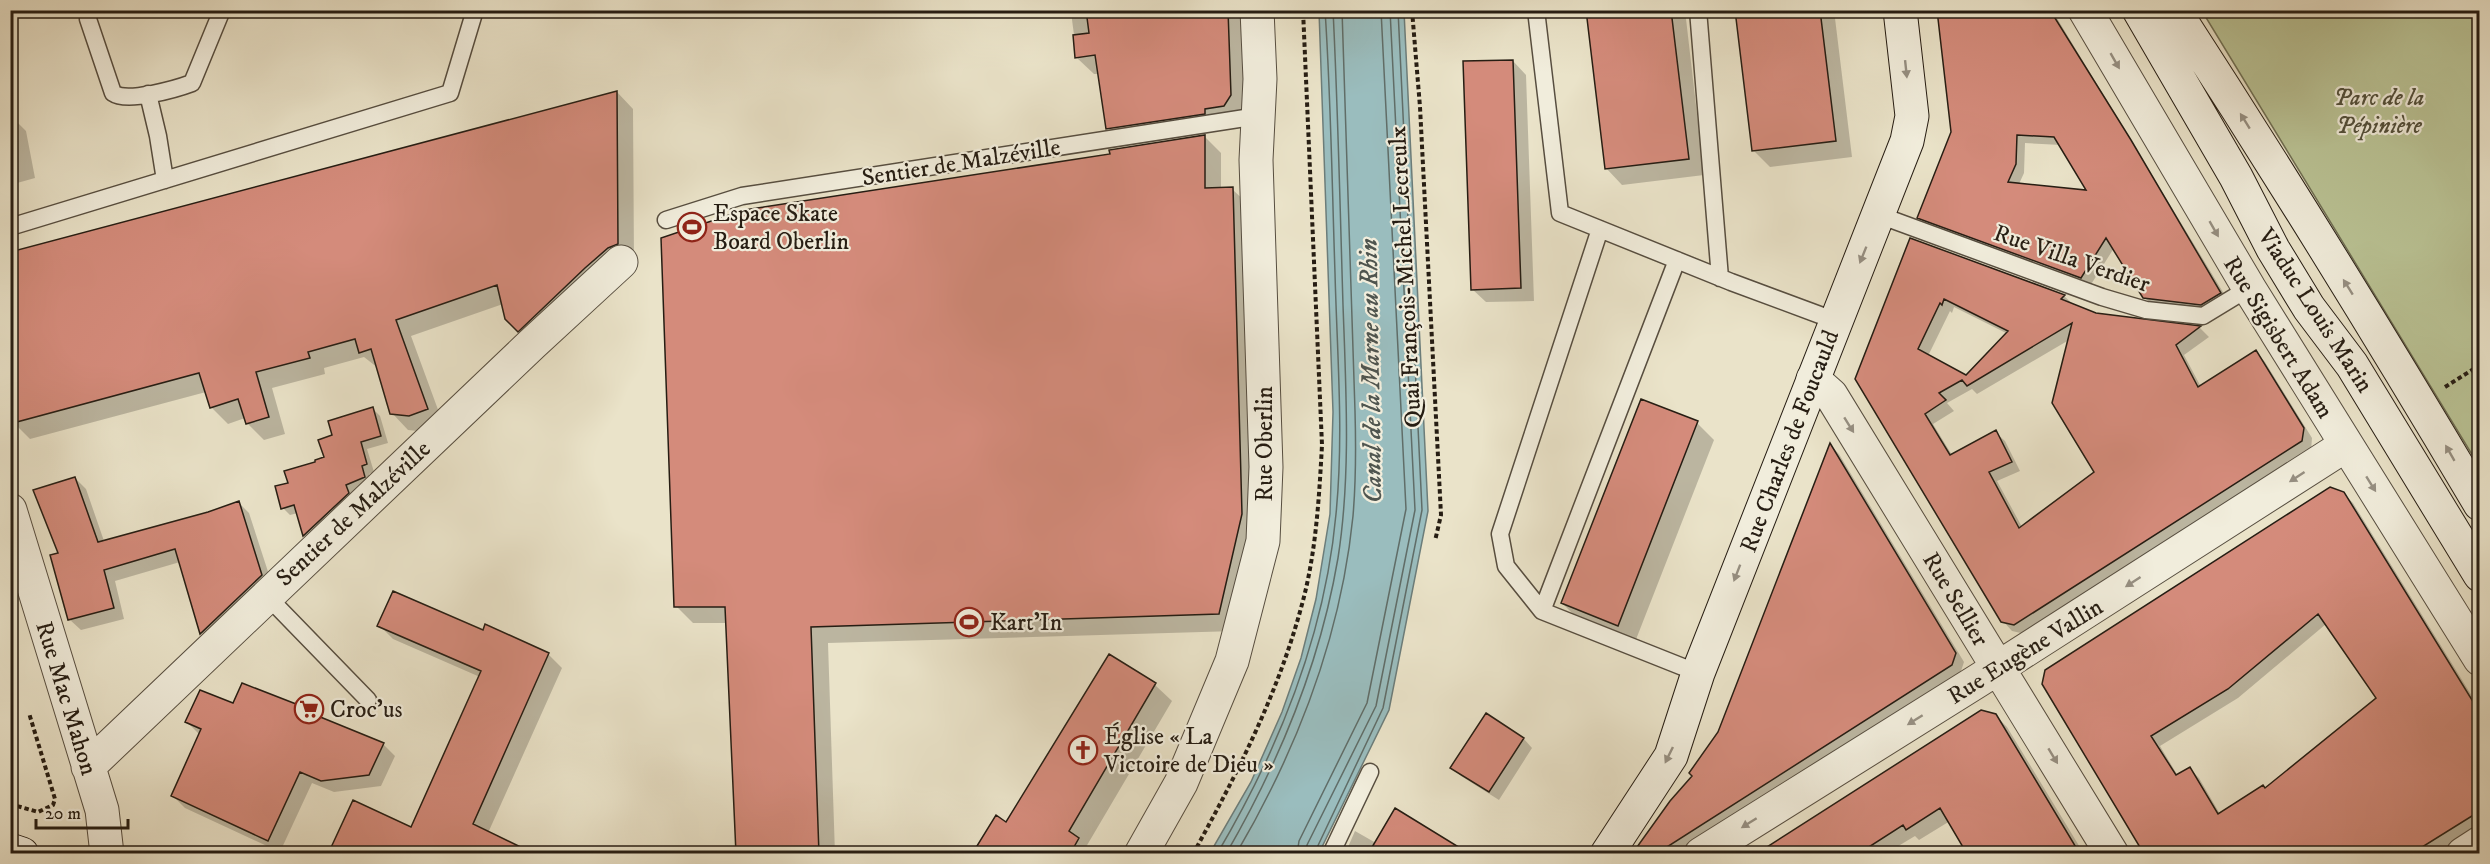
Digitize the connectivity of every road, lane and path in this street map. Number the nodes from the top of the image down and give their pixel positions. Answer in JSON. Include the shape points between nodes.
{"nodes":[{"id":1,"x":90,"y":10,"type":"edge"},
{"id":2,"x":222,"y":10,"type":"edge"},
{"id":3,"x":475,"y":10,"type":"edge"},
{"id":4,"x":1257,"y":10,"type":"edge"},
{"id":5,"x":1412,"y":10,"type":"edge"},
{"id":6,"x":1536,"y":10,"type":"edge"},
{"id":7,"x":1698,"y":10,"type":"edge"},
{"id":8,"x":1900,"y":10,"type":"edge"},
{"id":9,"x":2085,"y":10,"type":"edge"},
{"id":10,"x":2139,"y":10,"type":"edge"},
{"id":11,"x":2174,"y":10,"type":"edge"},
{"id":12,"x":148,"y":94,"type":"junction"},
{"id":13,"x":1258,"y":116,"type":"junction"},
{"id":14,"x":165,"y":180,"type":"junction"},
{"id":15,"x":1879,"y":215,"type":"junction"},
{"id":16,"x":666,"y":220,"type":"dead end"},
{"id":17,"x":10,"y":227,"type":"edge"},
{"id":18,"x":1600,"y":229,"type":"junction"},
{"id":19,"x":1677,"y":260,"type":"junction"},
{"id":20,"x":621,"y":262,"type":"dead end"},
{"id":21,"x":1720,"y":278,"type":"junction"},
{"id":22,"x":2249,"y":288,"type":"junction"},
{"id":23,"x":1836,"y":321,"type":"junction"},
{"id":24,"x":2480,"y":365,"type":"edge"},
{"id":25,"x":1813,"y":379,"type":"junction"},
{"id":26,"x":2435,"y":393,"type":"dead end"},
{"id":27,"x":2346,"y":445,"type":"junction"},
{"id":28,"x":2480,"y":504,"type":"edge"},
{"id":29,"x":10,"y":510,"type":"edge"},
{"id":30,"x":1435,"y":541,"type":"dead end"},
{"id":31,"x":2480,"y":575,"type":"edge"},
{"id":32,"x":266,"y":595,"type":"junction"},
{"id":33,"x":1542,"y":611,"type":"junction"},
{"id":34,"x":2480,"y":659,"type":"edge"},
{"id":35,"x":1998,"y":668,"type":"junction"},
{"id":36,"x":1698,"y":673,"type":"junction"},
{"id":37,"x":368,"y":700,"type":"dead end"},
{"id":38,"x":29,"y":713,"type":"dead end"},
{"id":39,"x":88,"y":766,"type":"junction"},
{"id":40,"x":1370,"y":772,"type":"dead end"},
{"id":41,"x":10,"y":804,"type":"edge"},
{"id":42,"x":2480,"y":843,"type":"edge"},
{"id":43,"x":10,"y":850,"type":"edge"},
{"id":44,"x":22,"y":854,"type":"edge"},
{"id":45,"x":107,"y":854,"type":"edge"},
{"id":46,"x":1141,"y":854,"type":"edge"},
{"id":47,"x":1331,"y":854,"type":"edge"},
{"id":48,"x":1607,"y":854,"type":"edge"},
{"id":49,"x":1701,"y":854,"type":"edge"},
{"id":50,"x":2112,"y":854,"type":"edge"},
{"id":51,"x":2463,"y":854,"type":"edge"}],
"edges":[{"from":1,"to":12,"type":"lane","via":[[88,19],[113,93],[124,98]]},
{"from":2,"to":12,"type":"lane","via":[[192,83]]},
{"from":3,"to":14,"type":"lane","via":[[450,93]]},
{"from":4,"to":13,"type":"street","name":"Rue Oberlin"},
{"from":5,"to":30,"type":"path","name":"Quai François-Michel Lecreulx","via":[[1441,515]]},
{"from":6,"to":18,"type":"lane","via":[[1560,213]]},
{"from":7,"to":21,"type":"lane"},
{"from":8,"to":15,"type":"street","name":"Rue Charles de Foucauld","one_way":true,"via":[[1912,116],[1907,141]]},
{"from":9,"to":22,"type":"street","name":"Rue Sigisbert Adam","one_way":true},
{"from":10,"to":31,"type":"street","name":"Viaduc Louis Marin","via":[[2273,249],[2309,308],[2352,365]]},
{"from":28,"to":11,"type":"street","one_way":true},
{"from":12,"to":14,"type":"lane"},
{"from":13,"to":16,"type":"lane","name":"Sentier de Malzéville","via":[[742,196]]},
{"from":13,"to":46,"type":"street","name":"Rue Oberlin","via":[[1256,160],[1266,467],[1263,541],[1232,661],[1181,783]]},
{"from":14,"to":17,"type":"lane"},
{"from":15,"to":22,"type":"lane","name":"Rue Villa Verdier","via":[[2146,310],[2203,316]]},
{"from":15,"to":23,"type":"street","name":"Rue Charles de Foucauld","one_way":true},
{"from":18,"to":19,"type":"lane"},
{"from":18,"to":33,"type":"lane","via":[[1500,534],[1506,566]]},
{"from":19,"to":21,"type":"lane"},
{"from":19,"to":33,"type":"lane"},
{"from":20,"to":32,"type":"street","name":"Sentier de Malzéville"},
{"from":21,"to":23,"type":"lane"},
{"from":22,"to":27,"type":"street","name":"Rue Sigisbert Adam"},
{"from":23,"to":25,"type":"street","name":"Rue Charles de Foucauld"},
{"from":24,"to":26,"type":"path"},
{"from":25,"to":35,"type":"street","name":"Rue Sellier","one_way":true,"via":[[1831,395]]},
{"from":25,"to":36,"type":"street","name":"Rue Charles de Foucauld","one_way":true},
{"from":27,"to":34,"type":"street","name":"Rue Sigisbert Adam","one_way":true},
{"from":27,"to":35,"type":"street","name":"Rue Eugène Vallin","one_way":true},
{"from":29,"to":39,"type":"street","name":"Rue Mac Mahon"},
{"from":32,"to":37,"type":"lane"},
{"from":32,"to":39,"type":"street","name":"Sentier de Malzéville"},
{"from":33,"to":36,"type":"lane"},
{"from":35,"to":49,"type":"street","name":"Rue Eugène Vallin","one_way":true},
{"from":35,"to":50,"type":"street","name":"Rue Sellier","one_way":true},
{"from":36,"to":48,"type":"street","name":"Rue Charles de Foucauld","one_way":true,"via":[[1671,756]]},
{"from":38,"to":41,"type":"path","via":[[55,799],[53,805],[38,812]]},
{"from":39,"to":45,"type":"street","name":"Rue Mac Mahon","via":[[102,810]]},
{"from":40,"to":47,"type":"lane"},
{"from":42,"to":51,"type":"street"},
{"from":43,"to":44,"type":"street"}]}
